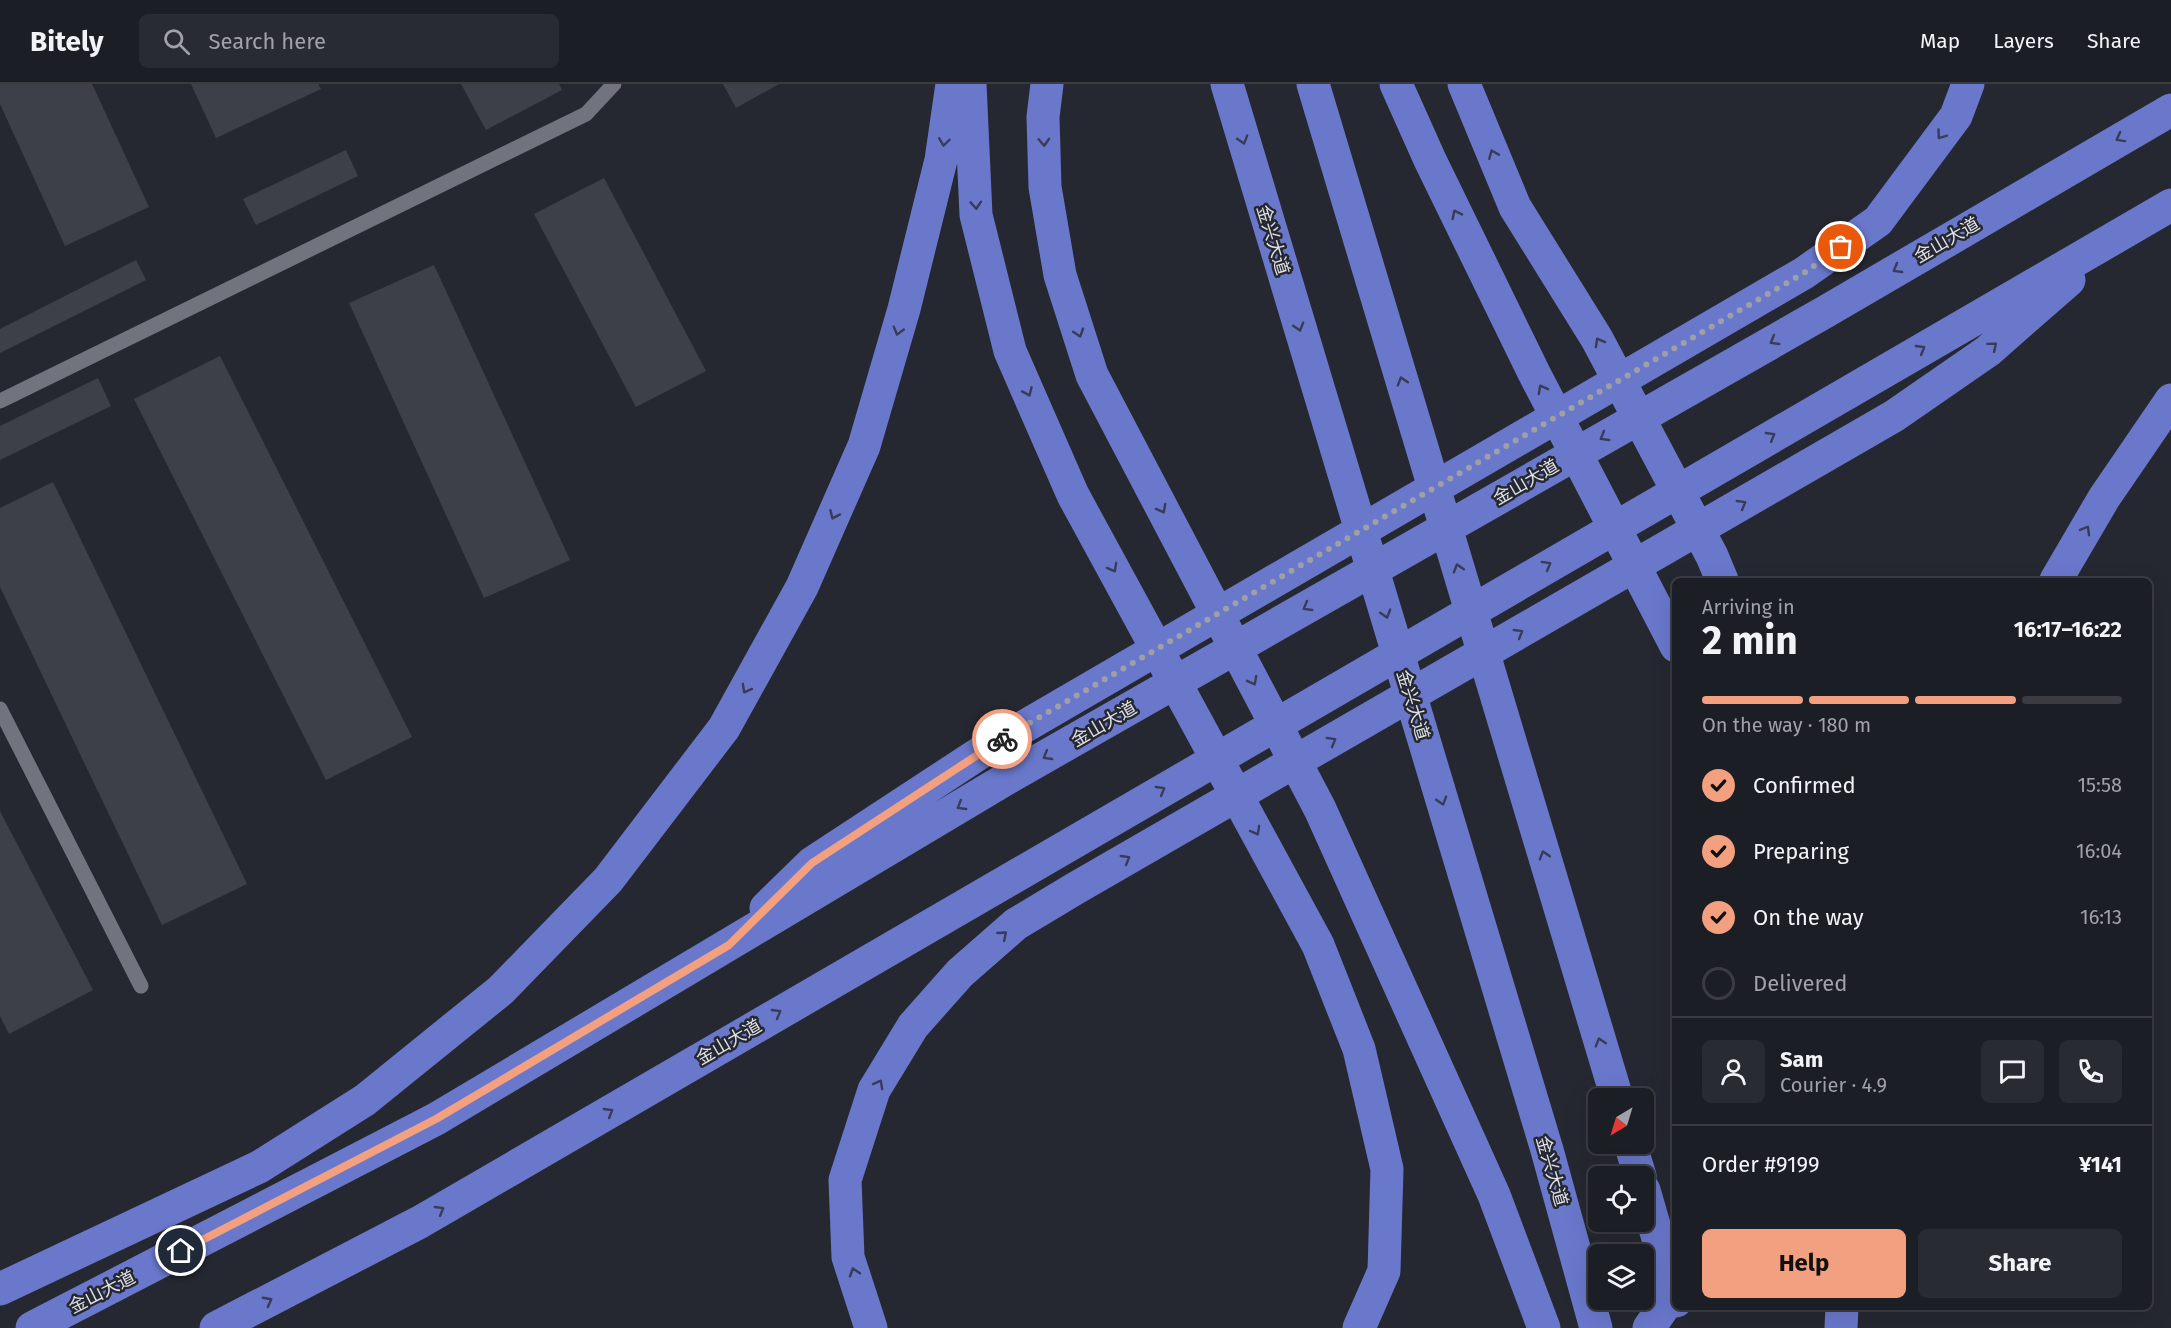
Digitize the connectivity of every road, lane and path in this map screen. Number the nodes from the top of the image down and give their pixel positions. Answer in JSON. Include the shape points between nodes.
{"nodes":[{"id":1,"x":614,"y":84,"type":"edge"},
{"id":2,"x":952,"y":84,"type":"edge"},
{"id":3,"x":970,"y":84,"type":"edge"},
{"id":4,"x":1047,"y":84,"type":"edge"},
{"id":5,"x":1227,"y":84,"type":"edge"},
{"id":6,"x":1312,"y":84,"type":"edge"},
{"id":7,"x":1396,"y":84,"type":"edge"},
{"id":8,"x":1464,"y":84,"type":"edge"},
{"id":9,"x":1968,"y":84,"type":"edge"},
{"id":10,"x":2171,"y":110,"type":"edge"},
{"id":11,"x":2171,"y":205,"type":"edge"},
{"id":12,"x":2127,"y":230,"type":"junction"},
{"id":13,"x":2171,"y":400,"type":"edge"},
{"id":14,"x":0,"y":401,"type":"edge"},
{"id":15,"x":1721,"y":578,"type":"edge"},
{"id":16,"x":2057,"y":578,"type":"edge"},
{"id":17,"x":1672,"y":638,"type":"edge"},
{"id":18,"x":0,"y":709,"type":"edge"},
{"id":19,"x":729,"y":945,"type":"junction"},
{"id":20,"x":141,"y":986,"type":"dead end"},
{"id":21,"x":1614,"y":1088,"type":"edge"},
{"id":22,"x":1654,"y":1225,"type":"edge"},
{"id":23,"x":1672,"y":1287,"type":"edge"},
{"id":24,"x":0,"y":1289,"type":"edge"},
{"id":25,"x":1672,"y":1295,"type":"edge"},
{"id":26,"x":1678,"y":1310,"type":"edge"},
{"id":27,"x":1842,"y":1310,"type":"edge"},
{"id":28,"x":32,"y":1328,"type":"edge"},
{"id":29,"x":216,"y":1328,"type":"edge"},
{"id":30,"x":871,"y":1328,"type":"edge"},
{"id":31,"x":1359,"y":1328,"type":"edge"},
{"id":32,"x":1544,"y":1328,"type":"edge"},
{"id":33,"x":1596,"y":1328,"type":"edge"},
{"id":34,"x":1649,"y":1328,"type":"edge"},
{"id":35,"x":1683,"y":1328,"type":"edge"},
{"id":36,"x":1840,"y":1328,"type":"edge"}],
"edges":[{"from":1,"to":14,"type":"lane","via":[[586,114]]},
{"from":2,"to":24,"type":"highway","one_way":true,"via":[[941,160],[904,309],[864,446],[802,587],[724,728],[608,880],[501,990],[365,1100],[259,1167]]},
{"from":3,"to":31,"type":"highway","one_way":true,"via":[[976,214],[1010,351],[1073,495],[1318,945],[1359,1049],[1387,1169],[1384,1270]]},
{"from":4,"to":32,"type":"highway","one_way":true,"via":[[1043,117],[1045,187],[1060,275],[1092,375],[1320,809],[1494,1195]]},
{"from":5,"to":33,"type":"highway","name":"金兴大道","one_way":true,"via":[[1547,1150]]},
{"from":21,"to":6,"type":"highway","one_way":true},
{"from":17,"to":7,"type":"highway","one_way":true,"via":[[1534,374]]},
{"from":15,"to":8,"type":"highway","one_way":true,"via":[[1597,339],[1515,207]]},
{"from":9,"to":19,"type":"highway","one_way":true,"via":[[1956,116],[1878,221],[1804,273],[989,747],[812,863]]},
{"from":10,"to":19,"type":"highway","name":"金山大道","one_way":true,"via":[[1011,776]]},
{"from":11,"to":12,"type":"highway","name":"金山大道"},
{"from":29,"to":12,"type":"highway","name":"金山大道","one_way":true,"via":[[420,1222]]},
{"from":30,"to":12,"type":"highway","one_way":true,"via":[[849,1257],[846,1180],[874,1090],[914,1026],[960,973],[1016,924],[1894,416],[1988,351]]},
{"from":16,"to":13,"type":"highway","one_way":true,"via":[[2104,498]]},
{"from":18,"to":20,"type":"lane"},
{"from":19,"to":28,"type":"highway","name":"金山大道","via":[[436,1119]]},
{"from":22,"to":23,"type":"highway"},
{"from":25,"to":34,"type":"highway"},
{"from":26,"to":35,"type":"highway"},
{"from":27,"to":36,"type":"highway"}]}
